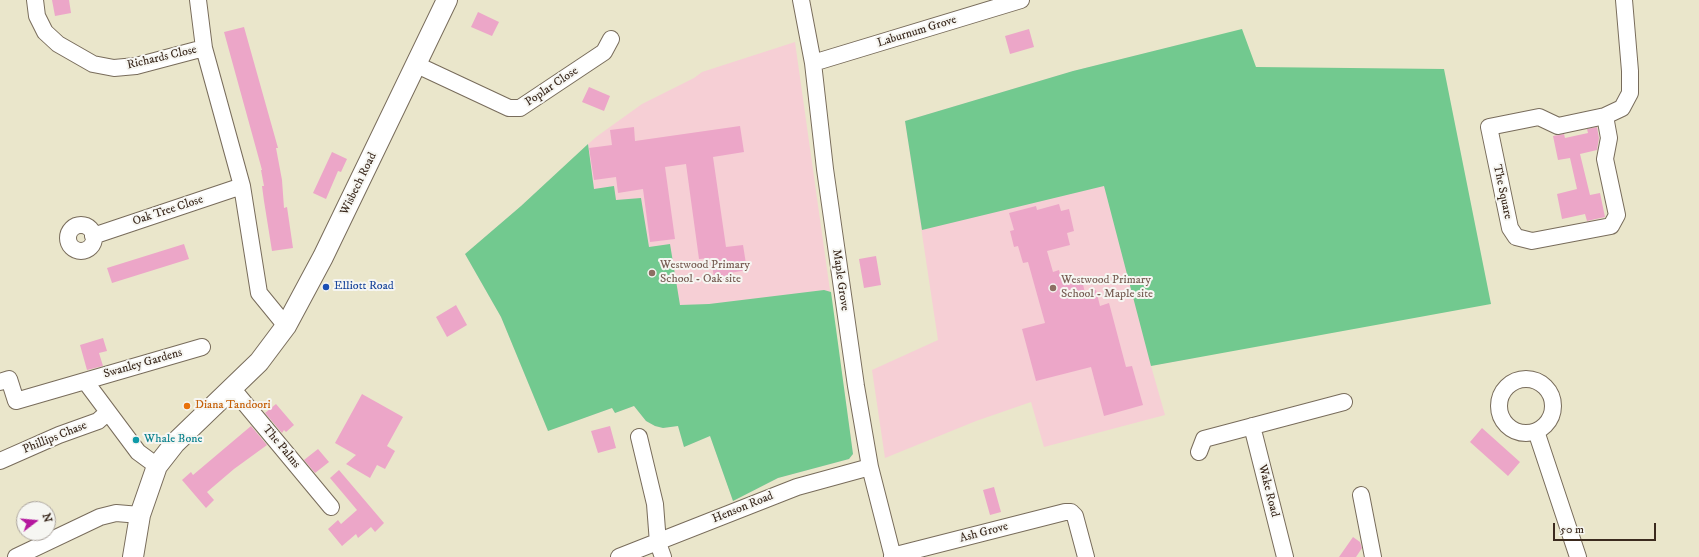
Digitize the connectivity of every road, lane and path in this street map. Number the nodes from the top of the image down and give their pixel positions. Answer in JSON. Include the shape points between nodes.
{"nodes":[{"id":1,"x":35,"y":0,"type":"edge"},
{"id":2,"x":198,"y":0,"type":"edge"},
{"id":3,"x":447,"y":0,"type":"edge"},
{"id":4,"x":801,"y":0,"type":"edge"},
{"id":5,"x":1021,"y":0,"type":"edge"},
{"id":6,"x":1624,"y":0,"type":"edge"},
{"id":7,"x":611,"y":39,"type":"dead end"},
{"id":8,"x":204,"y":48,"type":"junction"},
{"id":9,"x":813,"y":63,"type":"junction"},
{"id":10,"x":416,"y":65,"type":"junction"},
{"id":11,"x":1605,"y":116,"type":"junction"},
{"id":12,"x":242,"y":186,"type":"junction"},
{"id":13,"x":94,"y":236,"type":"dead end"},
{"id":14,"x":286,"y":326,"type":"junction"},
{"id":15,"x":202,"y":347,"type":"dead end"},
{"id":16,"x":85,"y":381,"type":"junction"},
{"id":17,"x":0,"y":382,"type":"edge"},
{"id":18,"x":232,"y":388,"type":"junction"},
{"id":19,"x":1344,"y":402,"type":"dead end"},
{"id":20,"x":108,"y":412,"type":"junction"},
{"id":21,"x":1252,"y":426,"type":"junction"},
{"id":22,"x":1536,"y":431,"type":"dead end"},
{"id":23,"x":639,"y":437,"type":"dead end"},
{"id":24,"x":1199,"y":452,"type":"dead end"},
{"id":25,"x":0,"y":461,"type":"edge"},
{"id":26,"x":157,"y":466,"type":"junction"},
{"id":27,"x":870,"y":467,"type":"junction"},
{"id":28,"x":1361,"y":495,"type":"dead end"},
{"id":29,"x":331,"y":507,"type":"dead end"},
{"id":30,"x":140,"y":515,"type":"junction"},
{"id":31,"x":660,"y":550,"type":"edge"},
{"id":32,"x":16,"y":557,"type":"edge"},
{"id":33,"x":133,"y":557,"type":"edge"},
{"id":34,"x":619,"y":557,"type":"edge"},
{"id":35,"x":892,"y":557,"type":"edge"},
{"id":36,"x":1086,"y":557,"type":"edge"},
{"id":37,"x":1285,"y":557,"type":"edge"},
{"id":38,"x":1373,"y":557,"type":"edge"},
{"id":39,"x":1578,"y":557,"type":"edge"}],
"edges":[{"from":1,"to":8,"type":"street","name":"Richards Close","via":[[37,16],[45,32],[58,44],[93,64],[114,68],[136,66]]},
{"from":2,"to":8,"type":"street"},
{"from":3,"to":10,"type":"main road","name":"Wisbech Road"},
{"from":4,"to":9,"type":"street","name":"Maple Grove"},
{"from":5,"to":9,"type":"street","name":"Laburnum Grove"},
{"from":6,"to":11,"type":"street","via":[[1630,93],[1622,108]]},
{"from":7,"to":10,"type":"street","name":"Poplar Close","via":[[604,52],[520,108],[509,108]]},
{"from":8,"to":12,"type":"street"},
{"from":9,"to":27,"type":"street","name":"Maple Grove","via":[[849,344]]},
{"from":10,"to":14,"type":"main road","name":"Wisbech Road","via":[[323,257]]},
{"from":11,"to":11,"type":"street","name":"The Square","via":[[1609,138],[1605,159],[1617,215],[1611,226],[1532,241],[1516,237],[1510,228],[1489,127],[1539,117],[1558,126]]},
{"from":12,"to":13,"type":"street","name":"Oak Tree Close"},
{"from":12,"to":14,"type":"street","via":[[259,293]]},
{"from":14,"to":18,"type":"main road","name":"Wisbech Road","via":[[259,362]]},
{"from":15,"to":16,"type":"street","name":"Swanley Gardens"},
{"from":16,"to":17,"type":"street","name":"Swanley Gardens","via":[[16,401],[9,379]]},
{"from":16,"to":20,"type":"street","name":"Swanley Gardens"},
{"from":18,"to":26,"type":"main road","name":"Wisbech Road","via":[[175,443]]},
{"from":18,"to":29,"type":"street","name":"The Palms"},
{"from":19,"to":21,"type":"street"},
{"from":20,"to":25,"type":"street","name":"Phillips Chase","via":[[98,421],[58,435]]},
{"from":20,"to":26,"type":"street","name":"Swanley Gardens","via":[[138,452]]},
{"from":21,"to":24,"type":"street","via":[[1204,439]]},
{"from":21,"to":37,"type":"street","name":"Wake Road"},
{"from":22,"to":39,"type":"street"},
{"from":23,"to":31,"type":"street","via":[[655,504]]},
{"from":26,"to":30,"type":"main road","name":"Wisbech Road"},
{"from":27,"to":31,"type":"street","name":"Henson Road","via":[[797,487]]},
{"from":27,"to":35,"type":"street","name":"Maple Grove"},
{"from":28,"to":38,"type":"street"},
{"from":30,"to":32,"type":"street","via":[[116,513],[100,517]]},
{"from":30,"to":33,"type":"main road","name":"Wisbech Road"},
{"from":31,"to":34,"type":"street","name":"Henson Road"},
{"from":35,"to":36,"type":"street","name":"Ash Grove","via":[[1065,512],[1071,512],[1075,516]]}]}
